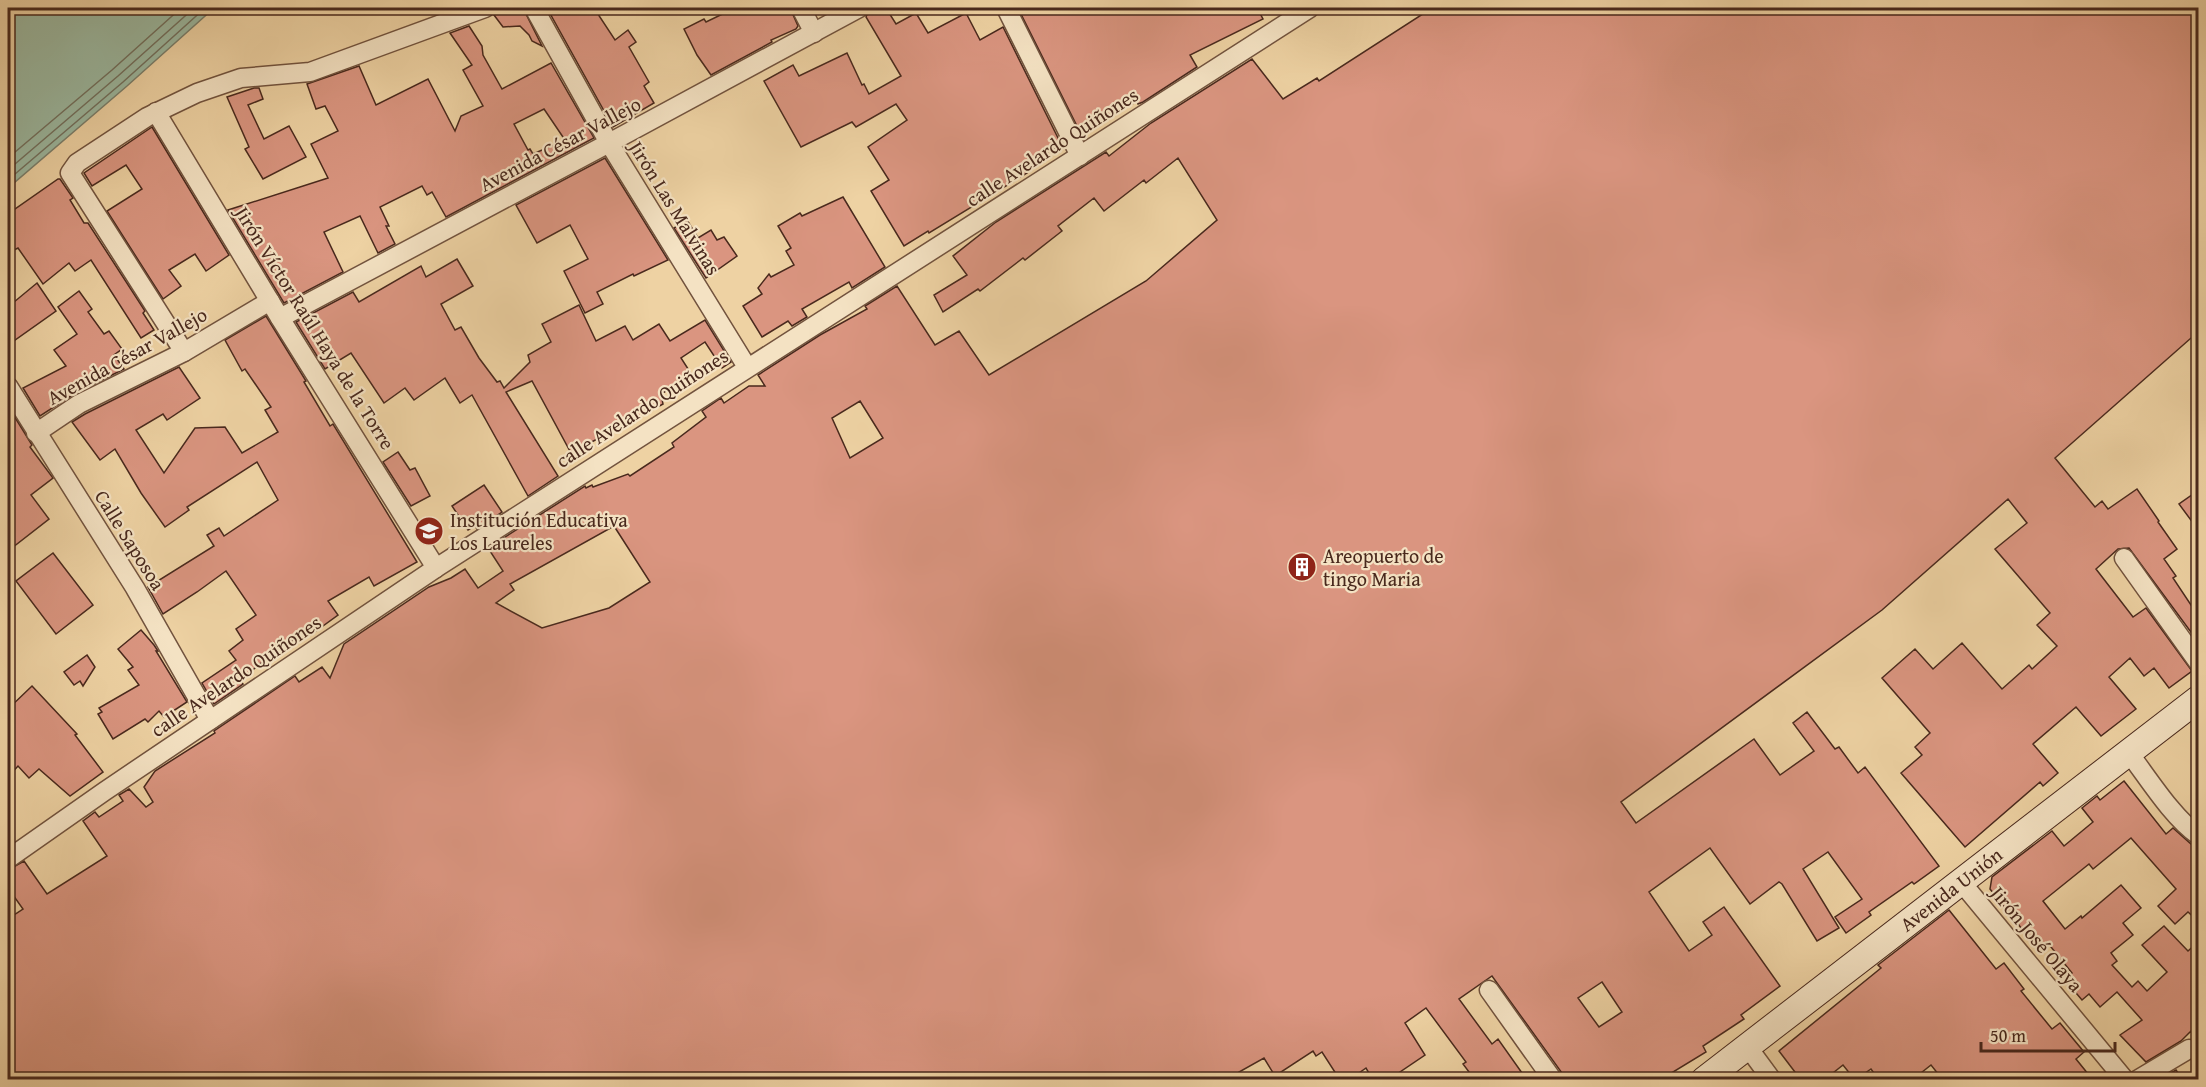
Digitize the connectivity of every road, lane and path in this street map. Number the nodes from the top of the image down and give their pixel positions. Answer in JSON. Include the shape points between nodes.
{"nodes":[{"id":1,"x":485,"y":8,"type":"edge"},
{"id":2,"x":534,"y":8,"type":"edge"},
{"id":3,"x":801,"y":8,"type":"edge"},
{"id":4,"x":859,"y":8,"type":"edge"},
{"id":5,"x":1006,"y":8,"type":"edge"},
{"id":6,"x":1304,"y":9,"type":"edge"},
{"id":7,"x":814,"y":33,"type":"junction"},
{"id":8,"x":156,"y":112,"type":"junction"},
{"id":9,"x":609,"y":143,"type":"junction"},
{"id":10,"x":1080,"y":156,"type":"junction"},
{"id":11,"x":270,"y":301,"type":"junction"},
{"id":12,"x":280,"y":318,"type":"junction"},
{"id":13,"x":184,"y":352,"type":"junction"},
{"id":14,"x":747,"y":367,"type":"junction"},
{"id":15,"x":8,"y":386,"type":"edge"},
{"id":16,"x":36,"y":433,"type":"junction"},
{"id":17,"x":2124,"y":558,"type":"dead end"},
{"id":18,"x":436,"y":568,"type":"junction"},
{"id":19,"x":2199,"y":662,"type":"edge"},
{"id":20,"x":2199,"y":699,"type":"edge"},
{"id":21,"x":210,"y":720,"type":"junction"},
{"id":22,"x":2129,"y":753,"type":"junction"},
{"id":23,"x":2199,"y":835,"type":"edge"},
{"id":24,"x":8,"y":859,"type":"edge"},
{"id":25,"x":1962,"y":883,"type":"junction"},
{"id":26,"x":1489,"y":990,"type":"dead end"},
{"id":27,"x":1747,"y":1046,"type":"junction"},
{"id":28,"x":2189,"y":1049,"type":"dead end"},
{"id":29,"x":1553,"y":1080,"type":"edge"},
{"id":30,"x":1704,"y":1080,"type":"edge"},
{"id":31,"x":1772,"y":1080,"type":"edge"},
{"id":32,"x":2125,"y":1080,"type":"edge"},
{"id":33,"x":2137,"y":1080,"type":"edge"}],
"edges":[{"from":1,"to":8,"type":"street","via":[[310,72],[241,78]]},
{"from":2,"to":9,"type":"street","name":"Jirón Las Malvinas"},
{"from":3,"to":7,"type":"street"},
{"from":4,"to":7,"type":"street","name":"Avenida César Vallejo"},
{"from":5,"to":10,"type":"street"},
{"from":6,"to":10,"type":"street","name":"calle Avelardo Quiñones"},
{"from":7,"to":9,"type":"street","name":"Avenida César Vallejo"},
{"from":8,"to":11,"type":"street","name":"Jirón Víctor Raúl Haya de la Torre"},
{"from":8,"to":13,"type":"street","via":[[77,163],[70,173]]},
{"from":9,"to":12,"type":"street","name":"Avenida César Vallejo"},
{"from":9,"to":14,"type":"street","name":"Jirón Las Malvinas"},
{"from":10,"to":14,"type":"street","name":"calle Avelardo Quiñones"},
{"from":11,"to":12,"type":"street","name":"Jirón Víctor Raúl Haya de la Torre"},
{"from":11,"to":13,"type":"street","name":"Avenida César Vallejo"},
{"from":12,"to":18,"type":"street","name":"Jirón Víctor Raúl Haya de la Torre"},
{"from":13,"to":16,"type":"street","name":"Avenida César Vallejo","via":[[79,404]]},
{"from":14,"to":18,"type":"street","name":"calle Avelardo Quiñones"},
{"from":15,"to":16,"type":"street","name":"Calle Saposoa"},
{"from":16,"to":21,"type":"street","name":"Calle Saposoa","via":[[135,588]]},
{"from":17,"to":19,"type":"street"},
{"from":18,"to":21,"type":"street","name":"calle Avelardo Quiñones"},
{"from":20,"to":22,"type":"main road","name":"Avenida Unión"},
{"from":21,"to":24,"type":"street","name":"calle Avelardo Quiñones"},
{"from":22,"to":23,"type":"street","via":[[2166,801]]},
{"from":22,"to":25,"type":"main road","name":"Avenida Unión"},
{"from":25,"to":27,"type":"main road","name":"Avenida Unión"},
{"from":25,"to":32,"type":"street","name":"Jirón José Olaya"},
{"from":26,"to":29,"type":"street"},
{"from":27,"to":30,"type":"main road","name":"Avenida Unión"},
{"from":27,"to":31,"type":"street"},
{"from":28,"to":33,"type":"street"}]}
